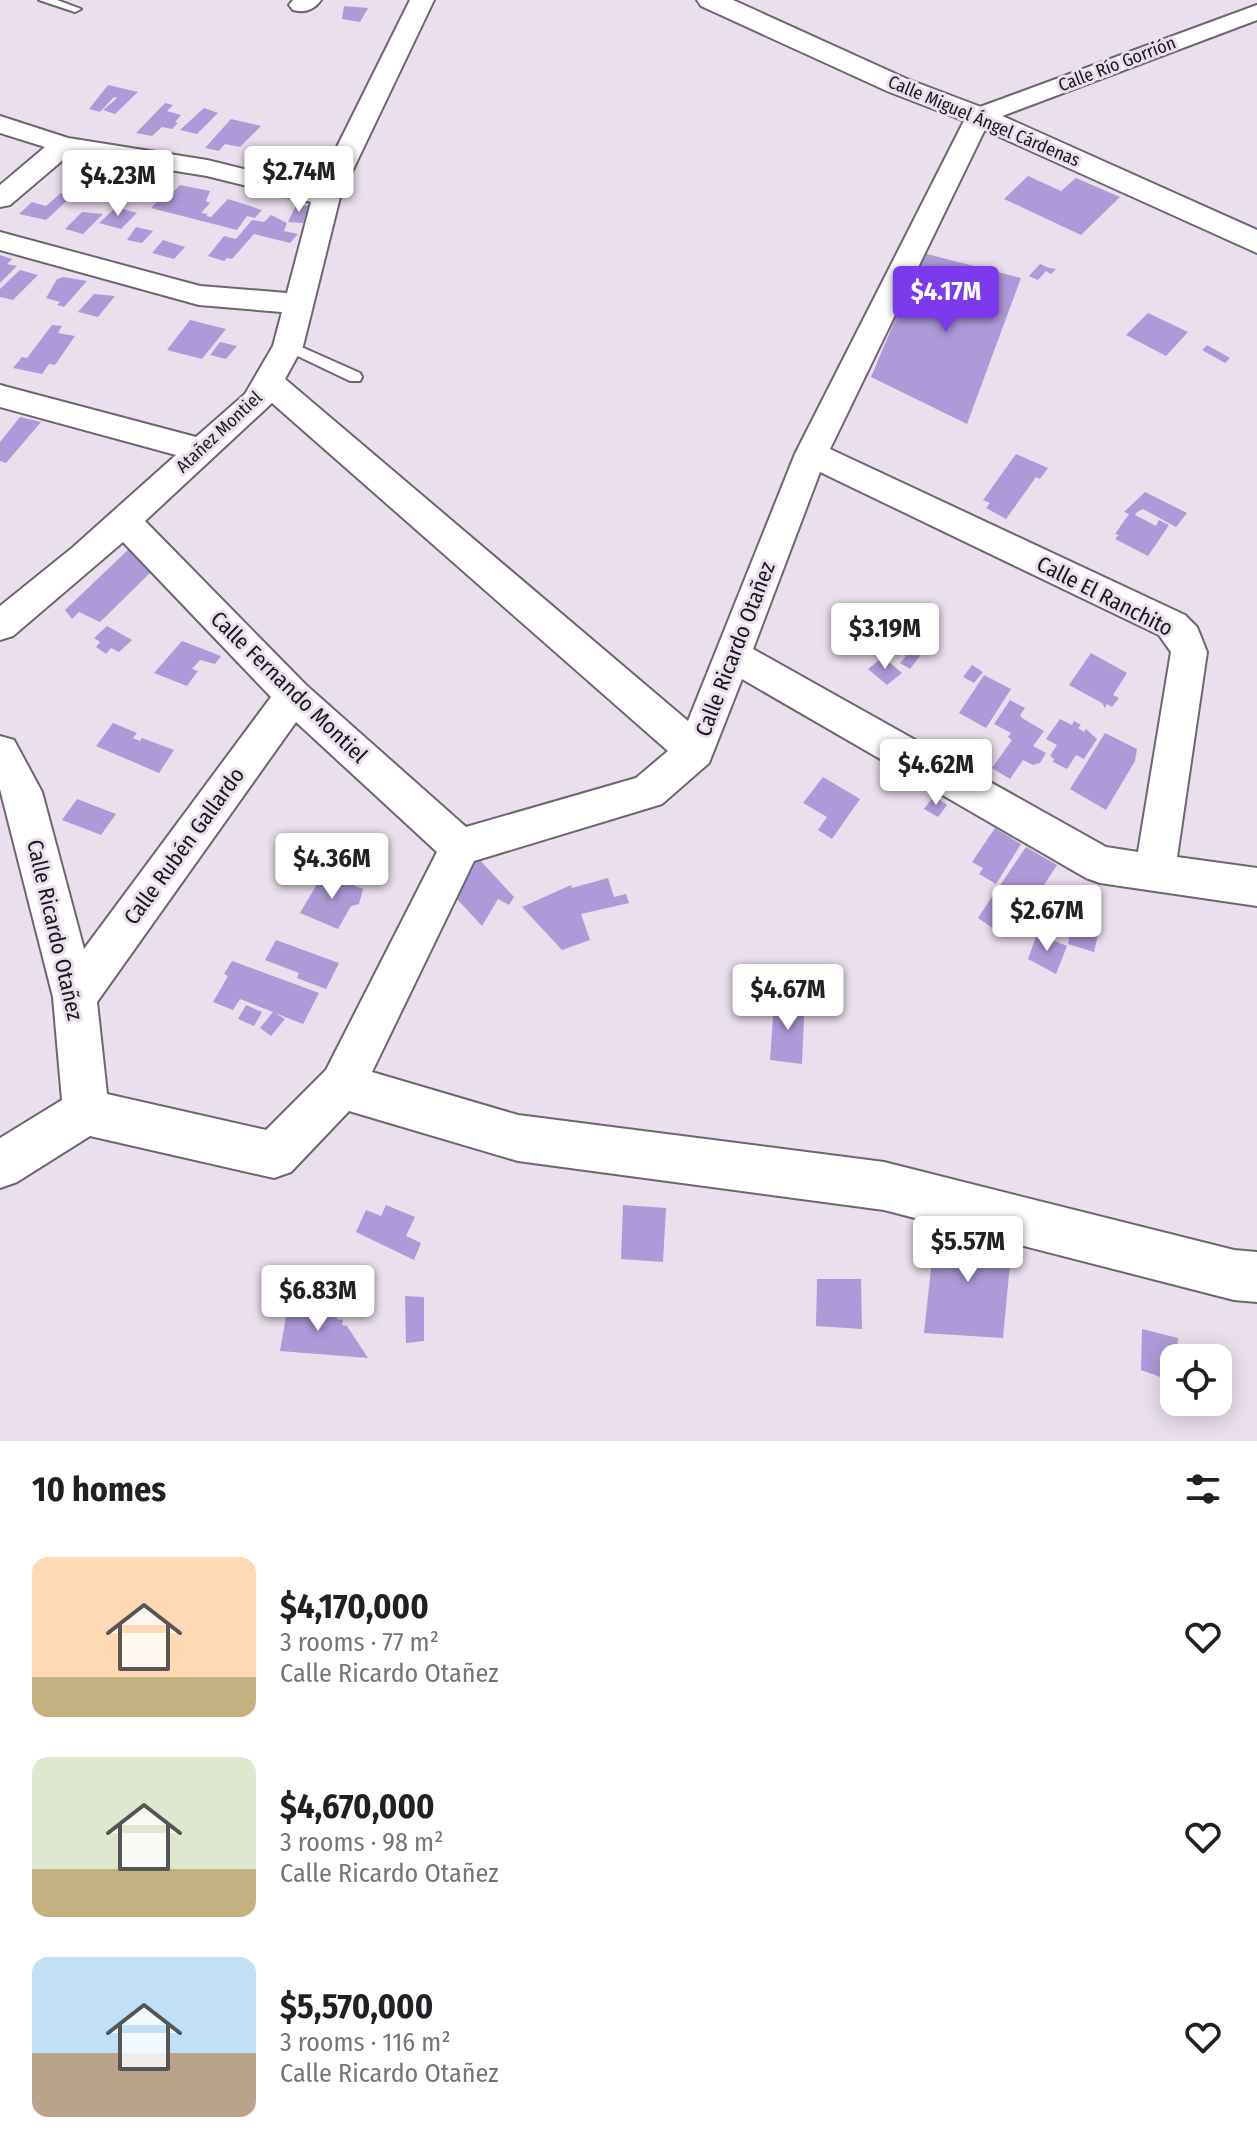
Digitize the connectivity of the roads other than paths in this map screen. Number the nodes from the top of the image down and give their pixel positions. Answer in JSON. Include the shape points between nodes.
{"nodes":[{"id":1,"x":45,"y":0,"type":"edge"},
{"id":2,"x":422,"y":0,"type":"edge"},
{"id":3,"x":711,"y":0,"type":"edge"},
{"id":4,"x":75,"y":9,"type":"dead end"},
{"id":5,"x":1252,"y":18,"type":"edge"},
{"id":6,"x":978,"y":116,"type":"junction"},
{"id":7,"x":0,"y":124,"type":"edge"},
{"id":8,"x":64,"y":145,"type":"junction"},
{"id":9,"x":326,"y":197,"type":"junction"},
{"id":10,"x":0,"y":199,"type":"edge"},
{"id":11,"x":0,"y":241,"type":"edge"},
{"id":12,"x":1257,"y":243,"type":"edge"},
{"id":13,"x":298,"y":304,"type":"junction"},
{"id":14,"x":288,"y":346,"type":"junction"},
{"id":15,"x":355,"y":377,"type":"dead end"},
{"id":16,"x":269,"y":383,"type":"junction"},
{"id":17,"x":0,"y":396,"type":"edge"},
{"id":18,"x":200,"y":450,"type":"junction"},
{"id":19,"x":811,"y":454,"type":"junction"},
{"id":20,"x":124,"y":521,"type":"junction"},
{"id":21,"x":0,"y":626,"type":"edge"},
{"id":22,"x":733,"y":656,"type":"junction"},
{"id":23,"x":293,"y":696,"type":"junction"},
{"id":24,"x":695,"y":751,"type":"junction"},
{"id":25,"x":0,"y":752,"type":"edge"},
{"id":26,"x":460,"y":847,"type":"junction"},
{"id":27,"x":1155,"y":870,"type":"junction"},
{"id":28,"x":1257,"y":887,"type":"edge"},
{"id":29,"x":75,"y":997,"type":"junction"},
{"id":30,"x":342,"y":1086,"type":"junction"},
{"id":31,"x":86,"y":1112,"type":"junction"},
{"id":32,"x":0,"y":1165,"type":"edge"},
{"id":33,"x":1257,"y":1277,"type":"edge"}],
"edges":[{"from":1,"to":4,"type":"lane"},
{"from":2,"to":9,"type":"street","name":"Atañez Montiel"},
{"from":3,"to":6,"type":"street","name":"Calle Miguel Ángel Cárdenas"},
{"from":5,"to":6,"type":"street","name":"Calle Río Gorrión"},
{"from":6,"to":12,"type":"street","name":"Calle Miguel Ángel Cárdenas"},
{"from":6,"to":19,"type":"street","name":"Calle Ricardo Otañez"},
{"from":7,"to":8,"type":"street"},
{"from":8,"to":9,"type":"street","via":[[207,168]]},
{"from":8,"to":10,"type":"street"},
{"from":9,"to":13,"type":"street","name":"Atañez Montiel"},
{"from":11,"to":13,"type":"street","via":[[199,295]]},
{"from":13,"to":14,"type":"street","name":"Atañez Montiel"},
{"from":14,"to":15,"type":"lane"},
{"from":14,"to":16,"type":"street","name":"Atañez Montiel"},
{"from":16,"to":18,"type":"street","name":"Atañez Montiel","via":[[256,402]]},
{"from":16,"to":24,"type":"street"},
{"from":17,"to":18,"type":"street"},
{"from":18,"to":20,"type":"street","name":"Atañez Montiel"},
{"from":19,"to":22,"type":"street","name":"Calle Ricardo Otañez"},
{"from":19,"to":27,"type":"street","name":"Calle El Ranchito","via":[[1172,625],[1184,637],[1189,652]]},
{"from":20,"to":21,"type":"street","name":"Atañez Montiel"},
{"from":20,"to":23,"type":"street","name":"Calle Fernando Montiel"},
{"from":22,"to":24,"type":"street","name":"Calle Ricardo Otañez"},
{"from":22,"to":27,"type":"street","via":[[1100,865]]},
{"from":23,"to":26,"type":"street","name":"Calle Fernando Montiel"},
{"from":23,"to":29,"type":"street","name":"Calle Rubén Gallardo"},
{"from":24,"to":26,"type":"street","name":"Calle Ricardo Otañez","via":[[648,792]]},
{"from":25,"to":29,"type":"street","name":"Calle Ricardo Otañez","via":[[22,792]]},
{"from":26,"to":30,"type":"street"},
{"from":27,"to":28,"type":"street"},
{"from":29,"to":31,"type":"street","name":"Calle Ricardo Otañez"},
{"from":30,"to":31,"type":"street","via":[[274,1155]]},
{"from":30,"to":33,"type":"street","via":[[518,1138],[884,1186]]},
{"from":31,"to":32,"type":"street"}]}
